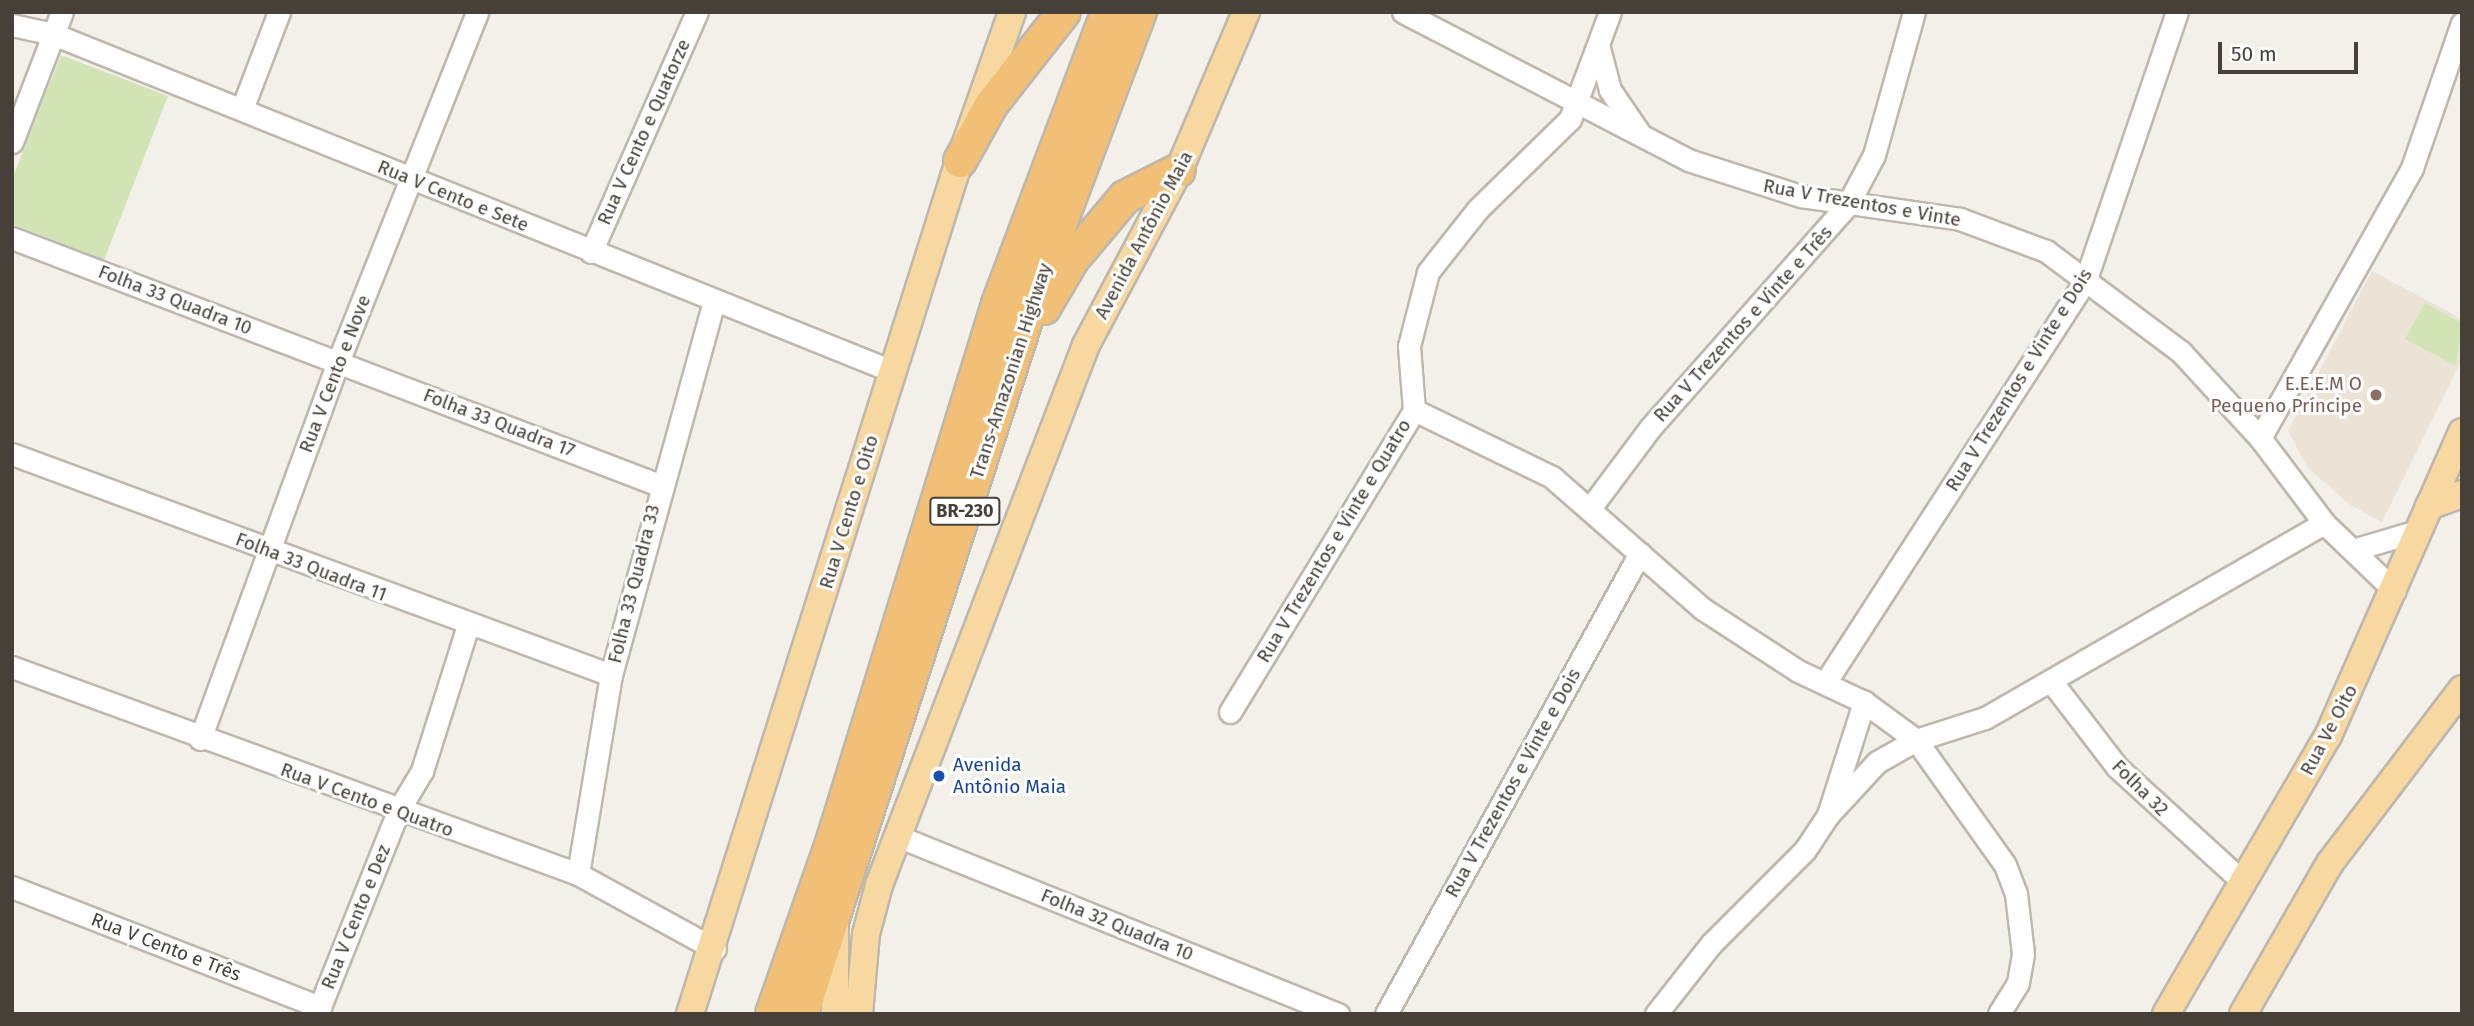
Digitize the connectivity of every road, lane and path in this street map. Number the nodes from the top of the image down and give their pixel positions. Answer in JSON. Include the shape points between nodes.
{"nodes":[{"id":1,"x":62,"y":12,"type":"edge"},
{"id":2,"x":279,"y":12,"type":"edge"},
{"id":3,"x":477,"y":12,"type":"edge"},
{"id":4,"x":697,"y":12,"type":"edge"},
{"id":5,"x":1012,"y":12,"type":"edge"},
{"id":6,"x":1064,"y":12,"type":"edge"},
{"id":7,"x":1108,"y":12,"type":"edge"},
{"id":8,"x":1140,"y":12,"type":"edge"},
{"id":9,"x":1246,"y":12,"type":"edge"},
{"id":10,"x":1402,"y":12,"type":"edge"},
{"id":11,"x":1610,"y":12,"type":"edge"},
{"id":12,"x":1914,"y":12,"type":"edge"},
{"id":13,"x":2177,"y":12,"type":"edge"},
{"id":14,"x":2462,"y":23,"type":"edge"},
{"id":15,"x":12,"y":25,"type":"edge"},
{"id":16,"x":53,"y":34,"type":"junction"},
{"id":17,"x":1599,"y":47,"type":"junction"},
{"id":18,"x":1578,"y":106,"type":"junction"},
{"id":19,"x":243,"y":109,"type":"junction"},
{"id":20,"x":1642,"y":136,"type":"junction"},
{"id":21,"x":12,"y":142,"type":"edge"},
{"id":22,"x":960,"y":161,"type":"junction"},
{"id":23,"x":1179,"y":170,"type":"junction"},
{"id":24,"x":410,"y":178,"type":"junction"},
{"id":25,"x":1849,"y":204,"type":"junction"},
{"id":26,"x":12,"y":238,"type":"edge"},
{"id":27,"x":591,"y":252,"type":"junction"},
{"id":28,"x":2086,"y":279,"type":"junction"},
{"id":29,"x":714,"y":300,"type":"junction"},
{"id":30,"x":338,"y":362,"type":"junction"},
{"id":31,"x":892,"y":371,"type":"junction"},
{"id":32,"x":1002,"y":394,"type":"junction"},
{"id":33,"x":1414,"y":410,"type":"junction"},
{"id":34,"x":2260,"y":438,"type":"junction"},
{"id":35,"x":2460,"y":440,"type":"edge"},
{"id":36,"x":12,"y":454,"type":"edge"},
{"id":37,"x":659,"y":485,"type":"junction"},
{"id":38,"x":2462,"y":494,"type":"edge"},
{"id":39,"x":1591,"y":507,"type":"junction"},
{"id":40,"x":2424,"y":518,"type":"junction"},
{"id":41,"x":2324,"y":523,"type":"junction"},
{"id":42,"x":2356,"y":550,"type":"junction"},
{"id":43,"x":269,"y":551,"type":"junction"},
{"id":44,"x":1640,"y":553,"type":"junction"},
{"id":45,"x":2395,"y":591,"type":"junction"},
{"id":46,"x":468,"y":625,"type":"junction"},
{"id":47,"x":12,"y":667,"type":"edge"},
{"id":48,"x":611,"y":675,"type":"junction"},
{"id":49,"x":2051,"y":681,"type":"junction"},
{"id":50,"x":1825,"y":683,"type":"junction"},
{"id":51,"x":2460,"y":694,"type":"edge"},
{"id":52,"x":1864,"y":702,"type":"junction"},
{"id":53,"x":1230,"y":712,"type":"dead end"},
{"id":54,"x":200,"y":739,"type":"junction"},
{"id":55,"x":1916,"y":740,"type":"junction"},
{"id":56,"x":398,"y":811,"type":"junction"},
{"id":57,"x":1828,"y":815,"type":"junction"},
{"id":58,"x":897,"y":836,"type":"junction"},
{"id":59,"x":578,"y":874,"type":"junction"},
{"id":60,"x":2244,"y":883,"type":"junction"},
{"id":61,"x":12,"y":887,"type":"edge"},
{"id":62,"x":835,"y":924,"type":"junction"},
{"id":63,"x":715,"y":949,"type":"junction"},
{"id":64,"x":319,"y":1010,"type":"edge"},
{"id":65,"x":690,"y":1014,"type":"edge"},
{"id":66,"x":706,"y":1014,"type":"edge"},
{"id":67,"x":772,"y":1014,"type":"edge"},
{"id":68,"x":802,"y":1014,"type":"edge"},
{"id":69,"x":835,"y":1014,"type":"edge"},
{"id":70,"x":859,"y":1014,"type":"edge"},
{"id":71,"x":1338,"y":1014,"type":"edge"},
{"id":72,"x":1386,"y":1014,"type":"edge"},
{"id":73,"x":1656,"y":1014,"type":"edge"},
{"id":74,"x":1999,"y":1014,"type":"edge"},
{"id":75,"x":2166,"y":1014,"type":"edge"},
{"id":76,"x":2243,"y":1014,"type":"edge"}],
"edges":[{"from":1,"to":16,"type":"street"},
{"from":2,"to":19,"type":"street"},
{"from":3,"to":24,"type":"street","name":"Rua V Cento e Nove"},
{"from":4,"to":27,"type":"street","name":"Rua V Cento e Quatorze"},
{"from":5,"to":22,"type":"main road","name":"Rua V Cento e Oito"},
{"from":6,"to":22,"type":"highway","via":[[990,105]]},
{"from":7,"to":67,"type":"highway","name":"Trans-Amazonian Highway","number":"BR-230","via":[[1002,291],[832,843]]},
{"from":8,"to":32,"type":"highway","name":"Trans-Amazonian Highway","number":"BR-230"},
{"from":9,"to":23,"type":"main road","name":"Avenida Antônio Maia"},
{"from":10,"to":18,"type":"street","name":"Rua V Trezentos e Vinte"},
{"from":11,"to":17,"type":"street","name":"Rua V Trezentos e Vinte e Quatro"},
{"from":12,"to":25,"type":"street","name":"Rua V Trezentos e Vinte e Três","via":[[1874,155]]},
{"from":13,"to":28,"type":"street","name":"Rua V Trezentos e Vinte e Dois"},
{"from":14,"to":34,"type":"street","via":[[2412,168]]},
{"from":15,"to":16,"type":"street","name":"Rua V Cento e Sete"},
{"from":16,"to":19,"type":"street","name":"Rua V Cento e Sete"},
{"from":16,"to":21,"type":"street"},
{"from":17,"to":18,"type":"street","name":"Rua V Trezentos e Vinte e Quatro"},
{"from":17,"to":20,"type":"street","via":[[1610,90]]},
{"from":18,"to":20,"type":"street","name":"Rua V Trezentos e Vinte"},
{"from":18,"to":33,"type":"street","name":"Rua V Trezentos e Vinte e Quatro","via":[[1520,174],[1447,243],[1428,272],[1409,346]]},
{"from":19,"to":24,"type":"street","name":"Rua V Cento e Sete"},
{"from":20,"to":25,"type":"street","name":"Rua V Trezentos e Vinte","via":[[1755,184]]},
{"from":22,"to":31,"type":"main road","name":"Rua V Cento e Oito"},
{"from":23,"to":32,"type":"highway","via":[[1125,197],[1072,260]]},
{"from":23,"to":58,"type":"main road","name":"Avenida Antônio Maia","via":[[1086,345]]},
{"from":24,"to":27,"type":"street","name":"Rua V Cento e Sete"},
{"from":24,"to":30,"type":"street","name":"Rua V Cento e Nove"},
{"from":25,"to":28,"type":"street","name":"Rua V Trezentos e Vinte","via":[[1911,209],[2009,234]]},
{"from":25,"to":39,"type":"street","name":"Rua V Trezentos e Vinte e Três","via":[[1650,428]]},
{"from":26,"to":30,"type":"street","name":"Folha 33 Quadra 10"},
{"from":27,"to":29,"type":"street","name":"Rua V Cento e Sete"},
{"from":28,"to":34,"type":"street","name":"Rua V Trezentos e Vinte","via":[[2181,352]]},
{"from":28,"to":50,"type":"street","name":"Rua V Trezentos e Vinte e Dois"},
{"from":29,"to":31,"type":"street","name":"Rua V Cento e Sete"},
{"from":29,"to":37,"type":"street","name":"Folha 33 Quadra 33"},
{"from":30,"to":37,"type":"street","name":"Folha 33 Quadra 17"},
{"from":30,"to":43,"type":"street","name":"Rua V Cento e Nove"},
{"from":31,"to":63,"type":"main road","name":"Rua V Cento e Oito"},
{"from":32,"to":62,"type":"highway","name":"Trans-Amazonian Highway","number":"BR-230"},
{"from":33,"to":39,"type":"street","via":[[1552,477]]},
{"from":33,"to":53,"type":"street","name":"Rua V Trezentos e Vinte e Quatro"},
{"from":34,"to":41,"type":"street","name":"Rua V Trezentos e Vinte"},
{"from":35,"to":40,"type":"main road","name":"Rua Ve Oito"},
{"from":36,"to":43,"type":"street","name":"Folha 33 Quadra 11"},
{"from":37,"to":48,"type":"street","name":"Folha 33 Quadra 33"},
{"from":38,"to":40,"type":"main road"},
{"from":39,"to":44,"type":"street"},
{"from":40,"to":42,"type":"street"},
{"from":40,"to":45,"type":"main road","name":"Rua Ve Oito"},
{"from":41,"to":42,"type":"street","name":"Rua V Trezentos e Vinte"},
{"from":41,"to":49,"type":"street"},
{"from":42,"to":45,"type":"street","name":"Rua V Trezentos e Vinte"},
{"from":43,"to":46,"type":"street","name":"Folha 33 Quadra 11"},
{"from":43,"to":54,"type":"street","name":"Rua V Cento e Nove"},
{"from":44,"to":50,"type":"street","via":[[1703,609]]},
{"from":44,"to":72,"type":"street","name":"Rua V Trezentos e Vinte e Dois"},
{"from":45,"to":60,"type":"main road","name":"Rua Ve Oito","via":[[2328,736]]},
{"from":46,"to":48,"type":"street","name":"Folha 33 Quadra 11"},
{"from":46,"to":56,"type":"street","name":"Rua V Cento e Dez","via":[[422,771]]},
{"from":47,"to":54,"type":"street","name":"Rua V Cento e Quatro"},
{"from":48,"to":59,"type":"street","name":"Folha 33 Quadra 33"},
{"from":49,"to":55,"type":"street","via":[[1985,718]]},
{"from":49,"to":60,"type":"street","name":"Folha 32","via":[[2117,767]]},
{"from":50,"to":52,"type":"street"},
{"from":51,"to":76,"type":"main road","via":[[2296,914]]},
{"from":52,"to":55,"type":"street"},
{"from":52,"to":57,"type":"street"},
{"from":54,"to":56,"type":"street","name":"Rua V Cento e Quatro"},
{"from":55,"to":57,"type":"street","via":[[1877,762]]},
{"from":55,"to":74,"type":"street","via":[[2005,865],[2016,894],[2023,954],[2018,983]]},
{"from":56,"to":59,"type":"street","name":"Rua V Cento e Quatro"},
{"from":56,"to":64,"type":"street","name":"Rua V Cento e Dez"},
{"from":57,"to":73,"type":"street","via":[[1805,850],[1711,944]]},
{"from":58,"to":70,"type":"main road","name":"Avenida Antônio Maia","via":[[866,934]]},
{"from":58,"to":71,"type":"street","name":"Folha 32 Quadra 10"},
{"from":59,"to":63,"type":"street","name":"Rua V Cento e Quatro"},
{"from":60,"to":75,"type":"main road","name":"Rua Ve Oito"},
{"from":61,"to":64,"type":"street","name":"Rua V Cento e Três"},
{"from":62,"to":68,"type":"highway","name":"Trans-Amazonian Highway","number":"BR-230"},
{"from":62,"to":69,"type":"main road"},
{"from":63,"to":65,"type":"main road","name":"Rua V Cento e Oito"},
{"from":63,"to":66,"type":"main road"}]}
